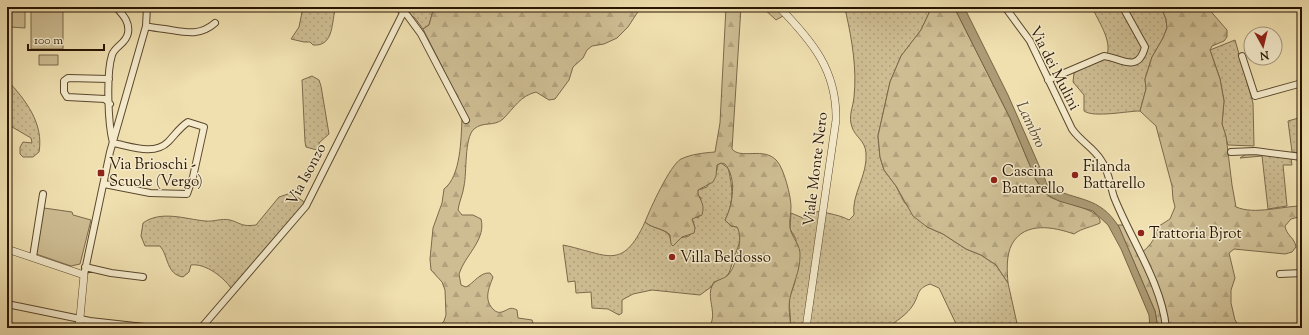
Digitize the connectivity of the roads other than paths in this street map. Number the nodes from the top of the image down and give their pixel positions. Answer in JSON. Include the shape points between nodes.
{"nodes":[{"id":1,"x":116,"y":7,"type":"edge"},
{"id":2,"x":147,"y":7,"type":"edge"},
{"id":3,"x":397,"y":7,"type":"edge"},
{"id":4,"x":779,"y":7,"type":"edge"},
{"id":5,"x":1005,"y":7,"type":"edge"},
{"id":6,"x":405,"y":10,"type":"edge"},
{"id":7,"x":1125,"y":11,"type":"dead end"},
{"id":8,"x":215,"y":23,"type":"dead end"},
{"id":9,"x":146,"y":26,"type":"junction"},
{"id":10,"x":1242,"y":56,"type":"dead end"},
{"id":11,"x":109,"y":79,"type":"junction"},
{"id":12,"x":1048,"y":80,"type":"junction"},
{"id":13,"x":1302,"y":83,"type":"edge"},
{"id":14,"x":110,"y":104,"type":"junction"},
{"id":15,"x":466,"y":120,"type":"dead end"},
{"id":16,"x":113,"y":143,"type":"junction"},
{"id":17,"x":1232,"y":152,"type":"dead end"},
{"id":18,"x":1302,"y":157,"type":"edge"},
{"id":19,"x":104,"y":184,"type":"junction"},
{"id":20,"x":43,"y":194,"type":"dead end"},
{"id":21,"x":7,"y":249,"type":"edge"},
{"id":22,"x":33,"y":258,"type":"junction"},
{"id":23,"x":85,"y":267,"type":"junction"},
{"id":24,"x":1302,"y":273,"type":"edge"},
{"id":25,"x":1280,"y":274,"type":"dead end"},
{"id":26,"x":84,"y":275,"type":"junction"},
{"id":27,"x":143,"y":277,"type":"dead end"},
{"id":28,"x":7,"y":304,"type":"edge"},
{"id":29,"x":79,"y":319,"type":"junction"},
{"id":30,"x":144,"y":327,"type":"dead end"},
{"id":31,"x":79,"y":328,"type":"edge"},
{"id":32,"x":203,"y":328,"type":"edge"},
{"id":33,"x":806,"y":328,"type":"edge"},
{"id":34,"x":1166,"y":328,"type":"edge"}],
"edges":[{"from":1,"to":11,"type":"street","via":[[128,23],[128,34],[125,42],[112,54]]},
{"from":2,"to":9,"type":"street"},
{"from":3,"to":6,"type":"street"},
{"from":4,"to":33,"type":"street","name":"Viale Monte Nero","via":[[812,45],[824,64],[830,77],[836,106]]},
{"from":5,"to":12,"type":"street","name":"Via dei Mulini","via":[[1030,41]]},
{"from":6,"to":15,"type":"street","via":[[421,34]]},
{"from":6,"to":32,"type":"street","name":"Via Isonzo","via":[[306,206]]},
{"from":7,"to":12,"type":"street","via":[[1145,46],[1138,60],[1125,62],[1104,56]]},
{"from":8,"to":9,"type":"street","via":[[198,33]]},
{"from":9,"to":16,"type":"street"},
{"from":10,"to":13,"type":"street","via":[[1255,96]]},
{"from":11,"to":14,"type":"street"},
{"from":11,"to":14,"type":"street","via":[[68,78],[64,81],[64,92],[67,97],[105,99]]},
{"from":12,"to":34,"type":"street","name":"Via dei Mulini","via":[[1077,137],[1097,154],[1105,165],[1114,197],[1161,304]]},
{"from":14,"to":16,"type":"street"},
{"from":16,"to":19,"type":"street"},
{"from":16,"to":19,"type":"street","via":[[141,149],[158,148],[164,146],[188,122],[204,127],[194,177],[187,194],[150,193]]},
{"from":17,"to":18,"type":"street","via":[[1255,151]]},
{"from":19,"to":23,"type":"street"},
{"from":20,"to":22,"type":"street"},
{"from":21,"to":22,"type":"street"},
{"from":22,"to":26,"type":"street"},
{"from":23,"to":26,"type":"street"},
{"from":23,"to":27,"type":"street"},
{"from":24,"to":25,"type":"street"},
{"from":26,"to":29,"type":"street"},
{"from":28,"to":29,"type":"street"},
{"from":29,"to":30,"type":"street"},
{"from":29,"to":31,"type":"street"}]}
